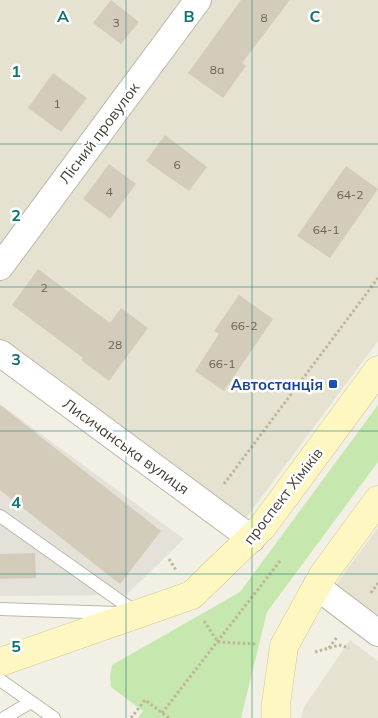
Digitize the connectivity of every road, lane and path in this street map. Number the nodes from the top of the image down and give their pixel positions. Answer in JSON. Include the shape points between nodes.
{"nodes":[{"id":1,"x":198,"y":0,"type":"edge"},
{"id":2,"x":0,"y":267,"type":"edge"},
{"id":3,"x":378,"y":278,"type":"edge"},
{"id":4,"x":0,"y":353,"type":"edge"},
{"id":5,"x":378,"y":370,"type":"edge"},
{"id":6,"x":218,"y":492,"type":"dead end"},
{"id":7,"x":378,"y":500,"type":"edge"},
{"id":8,"x":0,"y":516,"type":"edge"},
{"id":9,"x":252,"y":539,"type":"junction"},
{"id":10,"x":169,"y":559,"type":"dead end"},
{"id":11,"x":280,"y":561,"type":"dead end"},
{"id":12,"x":316,"y":586,"type":"junction"},
{"id":13,"x":192,"y":596,"type":"junction"},
{"id":14,"x":0,"y":609,"type":"edge"},
{"id":15,"x":138,"y":614,"type":"junction"},
{"id":16,"x":378,"y":633,"type":"edge"},
{"id":17,"x":218,"y":642,"type":"junction"},
{"id":18,"x":284,"y":646,"type":"junction"},
{"id":19,"x":355,"y":649,"type":"dead end"},
{"id":20,"x":0,"y":662,"type":"edge"},
{"id":21,"x":0,"y":680,"type":"edge"},
{"id":22,"x":31,"y":702,"type":"junction"},
{"id":23,"x":162,"y":713,"type":"junction"},
{"id":24,"x":4,"y":718,"type":"edge"},
{"id":25,"x":54,"y":718,"type":"edge"},
{"id":26,"x":131,"y":718,"type":"edge"},
{"id":27,"x":169,"y":718,"type":"edge"},
{"id":28,"x":276,"y":718,"type":"edge"}],
"edges":[{"from":1,"to":2,"type":"street","name":"Лісний провулок"},
{"from":3,"to":6,"type":"path"},
{"from":4,"to":9,"type":"street","name":"Лисичанська вулиця"},
{"from":5,"to":9,"type":"main road","name":"проспект Хіміків"},
{"from":7,"to":12,"type":"main road"},
{"from":8,"to":15,"type":"lane"},
{"from":9,"to":13,"type":"main road","name":"проспект Хіміків"},
{"from":10,"to":13,"type":"path"},
{"from":11,"to":17,"type":"path"},
{"from":12,"to":16,"type":"street"},
{"from":12,"to":18,"type":"main road"},
{"from":13,"to":15,"type":"main road","name":"проспект Хіміків"},
{"from":13,"to":17,"type":"path"},
{"from":14,"to":15,"type":"lane"},
{"from":15,"to":20,"type":"main road","name":"проспект Хіміків"},
{"from":17,"to":18,"type":"path"},
{"from":17,"to":23,"type":"path"},
{"from":18,"to":19,"type":"path","via":[[318,652],[339,645]]},
{"from":18,"to":28,"type":"main road"},
{"from":21,"to":22,"type":"lane"},
{"from":22,"to":24,"type":"lane"},
{"from":22,"to":25,"type":"lane"},
{"from":23,"to":26,"type":"path","via":[[145,700]]},
{"from":23,"to":27,"type":"path"}]}
